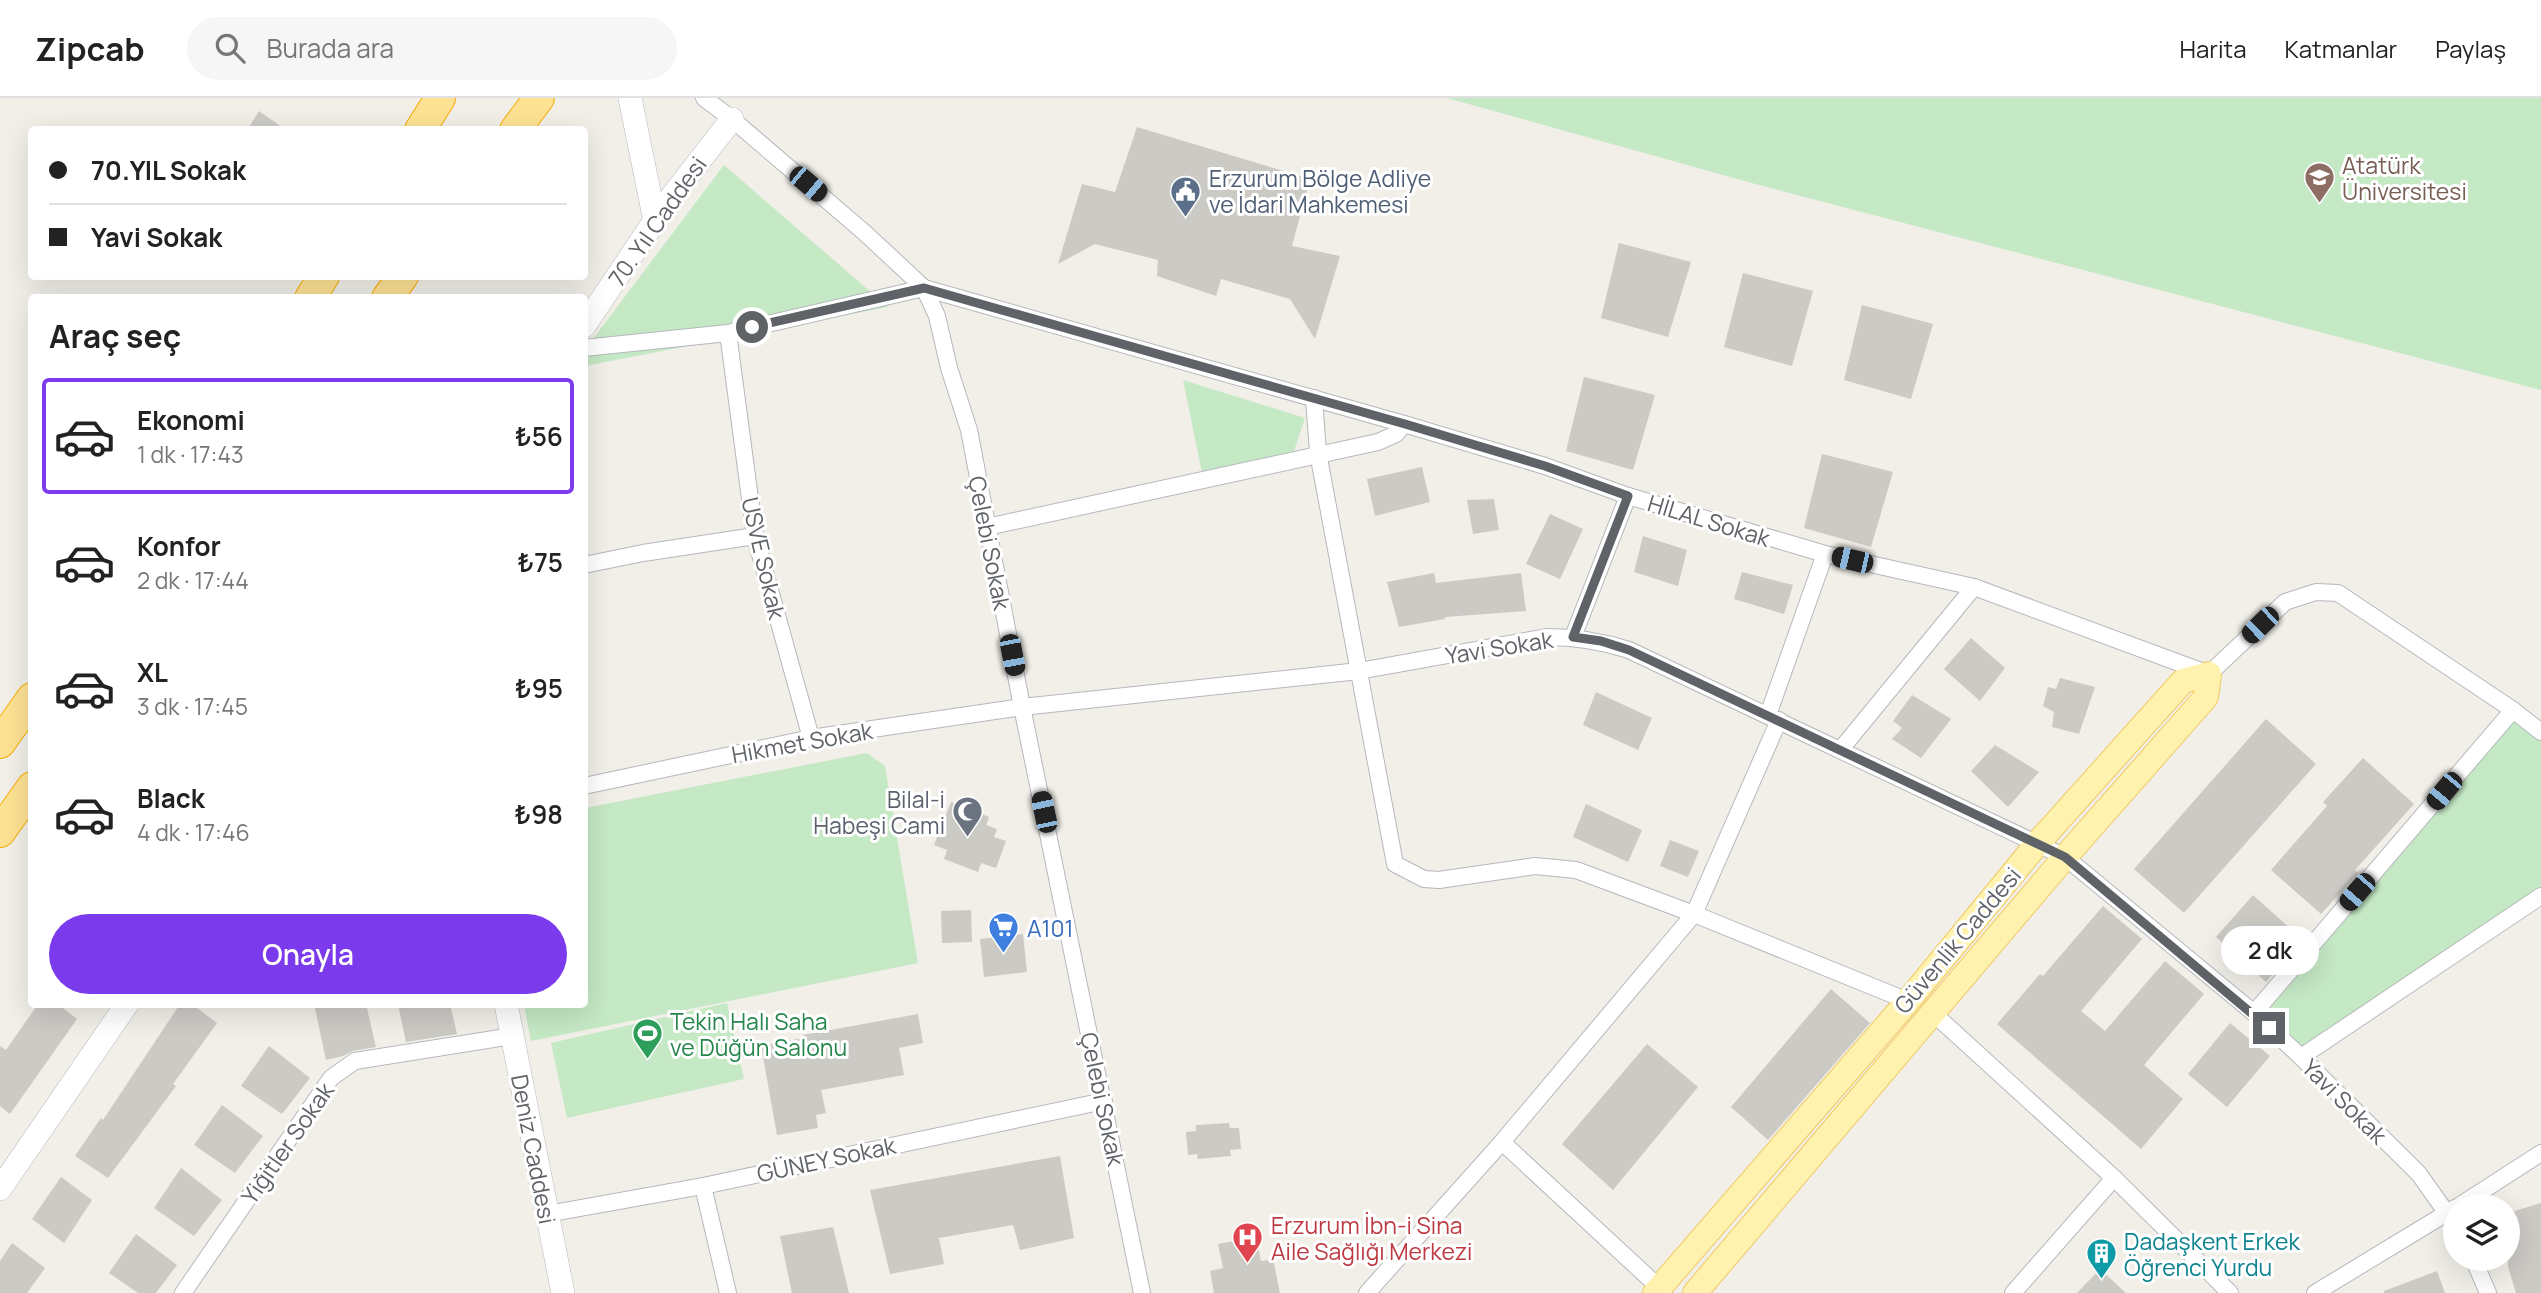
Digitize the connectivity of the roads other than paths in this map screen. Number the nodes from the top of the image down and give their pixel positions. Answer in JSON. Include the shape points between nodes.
{"nodes":[{"id":1,"x":440,"y":98,"type":"edge"},
{"id":2,"x":539,"y":98,"type":"edge"},
{"id":3,"x":630,"y":98,"type":"edge"},
{"id":4,"x":704,"y":98,"type":"edge"},
{"id":5,"x":732,"y":119,"type":"junction"},
{"id":6,"x":422,"y":126,"type":"edge"},
{"id":7,"x":518,"y":126,"type":"edge"},
{"id":8,"x":655,"y":221,"type":"junction"},
{"id":9,"x":924,"y":288,"type":"junction"},
{"id":10,"x":588,"y":320,"type":"edge"},
{"id":11,"x":728,"y":333,"type":"junction"},
{"id":12,"x":588,"y":348,"type":"edge"},
{"id":13,"x":1314,"y":398,"type":"junction"},
{"id":14,"x":1405,"y":424,"type":"junction"},
{"id":15,"x":1318,"y":453,"type":"junction"},
{"id":16,"x":1628,"y":496,"type":"junction"},
{"id":17,"x":987,"y":527,"type":"junction"},
{"id":18,"x":755,"y":536,"type":"junction"},
{"id":19,"x":1825,"y":554,"type":"junction"},
{"id":20,"x":588,"y":564,"type":"edge"},
{"id":21,"x":1973,"y":587,"type":"junction"},
{"id":22,"x":1573,"y":637,"type":"junction"},
{"id":23,"x":1359,"y":671,"type":"junction"},
{"id":24,"x":2209,"y":674,"type":"junction"},
{"id":25,"x":28,"y":704,"type":"edge"},
{"id":26,"x":1022,"y":706,"type":"junction"},
{"id":27,"x":2513,"y":710,"type":"junction"},
{"id":28,"x":1773,"y":717,"type":"junction"},
{"id":29,"x":2541,"y":732,"type":"edge"},
{"id":30,"x":811,"y":738,"type":"junction"},
{"id":31,"x":0,"y":743,"type":"edge"},
{"id":32,"x":1841,"y":749,"type":"junction"},
{"id":33,"x":588,"y":785,"type":"edge"},
{"id":34,"x":28,"y":793,"type":"edge"},
{"id":35,"x":0,"y":832,"type":"edge"},
{"id":36,"x":2037,"y":844,"type":"junction"},
{"id":37,"x":2065,"y":857,"type":"junction"},
{"id":38,"x":2541,"y":896,"type":"edge"},
{"id":39,"x":1694,"y":914,"type":"junction"},
{"id":40,"x":1908,"y":1001,"type":"junction"},
{"id":41,"x":124,"y":1008,"type":"edge"},
{"id":42,"x":507,"y":1008,"type":"edge"},
{"id":43,"x":1933,"y":1013,"type":"junction"},
{"id":44,"x":2253,"y":1013,"type":"junction"},
{"id":45,"x":512,"y":1036,"type":"junction"},
{"id":46,"x":2301,"y":1057,"type":"junction"},
{"id":47,"x":1104,"y":1101,"type":"junction"},
{"id":48,"x":1502,"y":1142,"type":"junction"},
{"id":49,"x":2541,"y":1153,"type":"edge"},
{"id":50,"x":2114,"y":1178,"type":"junction"},
{"id":51,"x":703,"y":1185,"type":"junction"},
{"id":52,"x":0,"y":1189,"type":"edge"},
{"id":53,"x":2482,"y":1194,"type":"edge"},
{"id":54,"x":2443,"y":1201,"type":"edge"},
{"id":55,"x":547,"y":1214,"type":"junction"},
{"id":56,"x":2443,"y":1219,"type":"edge"},
{"id":57,"x":2479,"y":1271,"type":"edge"},
{"id":58,"x":1660,"y":1291,"type":"edge"},
{"id":59,"x":183,"y":1293,"type":"edge"},
{"id":60,"x":563,"y":1293,"type":"edge"},
{"id":61,"x":728,"y":1293,"type":"edge"},
{"id":62,"x":1142,"y":1293,"type":"edge"},
{"id":63,"x":1367,"y":1293,"type":"edge"},
{"id":64,"x":1695,"y":1293,"type":"edge"},
{"id":65,"x":2013,"y":1293,"type":"edge"},
{"id":66,"x":2230,"y":1293,"type":"edge"},
{"id":67,"x":2315,"y":1293,"type":"edge"},
{"id":68,"x":2488,"y":1293,"type":"edge"}],
"edges":[{"from":1,"to":6,"type":"highway"},
{"from":2,"to":7,"type":"highway"},
{"from":3,"to":8,"type":"street"},
{"from":4,"to":5,"type":"street","name":"Çelebi Sokak"},
{"from":5,"to":8,"type":"street","name":"70. Yıl Caddesi"},
{"from":5,"to":9,"type":"street","name":"Çelebi Sokak"},
{"from":8,"to":10,"type":"street","name":"70. Yıl Caddesi"},
{"from":9,"to":11,"type":"street"},
{"from":9,"to":13,"type":"street","name":"HİLAL Sokak"},
{"from":9,"to":17,"type":"street","name":"Çelebi Sokak","via":[[937,316],[969,430]]},
{"from":11,"to":12,"type":"street"},
{"from":11,"to":18,"type":"street","name":"USVE Sokak"},
{"from":13,"to":14,"type":"street","name":"HİLAL Sokak"},
{"from":13,"to":15,"type":"street"},
{"from":14,"to":15,"type":"street","via":[[1387,439]]},
{"from":14,"to":16,"type":"street","name":"HİLAL Sokak"},
{"from":15,"to":17,"type":"street"},
{"from":15,"to":23,"type":"street"},
{"from":16,"to":19,"type":"street","name":"HİLAL Sokak"},
{"from":16,"to":22,"type":"street"},
{"from":17,"to":26,"type":"street","name":"Çelebi Sokak"},
{"from":18,"to":20,"type":"street"},
{"from":18,"to":30,"type":"street","name":"USVE Sokak"},
{"from":19,"to":21,"type":"street","name":"HİLAL Sokak"},
{"from":19,"to":28,"type":"street"},
{"from":21,"to":24,"type":"street","name":"HİLAL Sokak"},
{"from":21,"to":32,"type":"street"},
{"from":22,"to":23,"type":"street","name":"Yavi Sokak","via":[[1546,637]]},
{"from":22,"to":28,"type":"street","name":"Yavi Sokak","via":[[1629,650]]},
{"from":23,"to":26,"type":"street","name":"Yavi Sokak"},
{"from":23,"to":39,"type":"street","via":[[1395,864],[1424,879],[1439,880],[1535,866],[1566,868]]},
{"from":24,"to":27,"type":"street","via":[[2285,602],[2305,594],[2337,593]]},
{"from":24,"to":36,"type":"main road","name":"Güvenlik Caddesi","via":[[2183,681]]},
{"from":24,"to":37,"type":"main road","name":"Güvenlik Caddesi","via":[[2206,697]]},
{"from":25,"to":31,"type":"highway"},
{"from":26,"to":30,"type":"street","name":"Hikmet Sokak"},
{"from":26,"to":47,"type":"street","name":"Çelebi Sokak"},
{"from":27,"to":29,"type":"street"},
{"from":27,"to":44,"type":"street"},
{"from":28,"to":32,"type":"street","name":"Yavi Sokak"},
{"from":28,"to":39,"type":"street"},
{"from":30,"to":33,"type":"street","name":"Hikmet Sokak"},
{"from":32,"to":36,"type":"street","name":"Yavi Sokak"},
{"from":34,"to":35,"type":"highway"},
{"from":36,"to":37,"type":"street","name":"Yavi Sokak"},
{"from":36,"to":40,"type":"main road","name":"Güvenlik Caddesi"},
{"from":37,"to":43,"type":"main road","name":"Güvenlik Caddesi"},
{"from":37,"to":44,"type":"street","name":"Yavi Sokak"},
{"from":38,"to":46,"type":"street"},
{"from":39,"to":40,"type":"street"},
{"from":39,"to":48,"type":"street"},
{"from":40,"to":58,"type":"main road","name":"Güvenlik Caddesi"},
{"from":41,"to":52,"type":"street"},
{"from":42,"to":45,"type":"street","name":"Deniz Caddesi"},
{"from":43,"to":50,"type":"street"},
{"from":43,"to":64,"type":"main road","name":"Güvenlik Caddesi"},
{"from":44,"to":46,"type":"street","name":"Yavi Sokak"},
{"from":45,"to":55,"type":"street","name":"Deniz Caddesi"},
{"from":45,"to":59,"type":"street","name":"Yiğitler Sokak","via":[[355,1061],[331,1078]]},
{"from":46,"to":54,"type":"street","name":"Yavi Sokak"},
{"from":47,"to":51,"type":"street","name":"GÜNEY Sokak"},
{"from":47,"to":62,"type":"street","name":"Çelebi Sokak"},
{"from":48,"to":58,"type":"street"},
{"from":48,"to":63,"type":"street"},
{"from":49,"to":53,"type":"street"},
{"from":50,"to":65,"type":"street"},
{"from":50,"to":66,"type":"street"},
{"from":51,"to":55,"type":"street","name":"GÜNEY Sokak"},
{"from":51,"to":61,"type":"street"},
{"from":55,"to":60,"type":"street","name":"Deniz Caddesi"},
{"from":56,"to":67,"type":"street"},
{"from":57,"to":68,"type":"street"}]}
